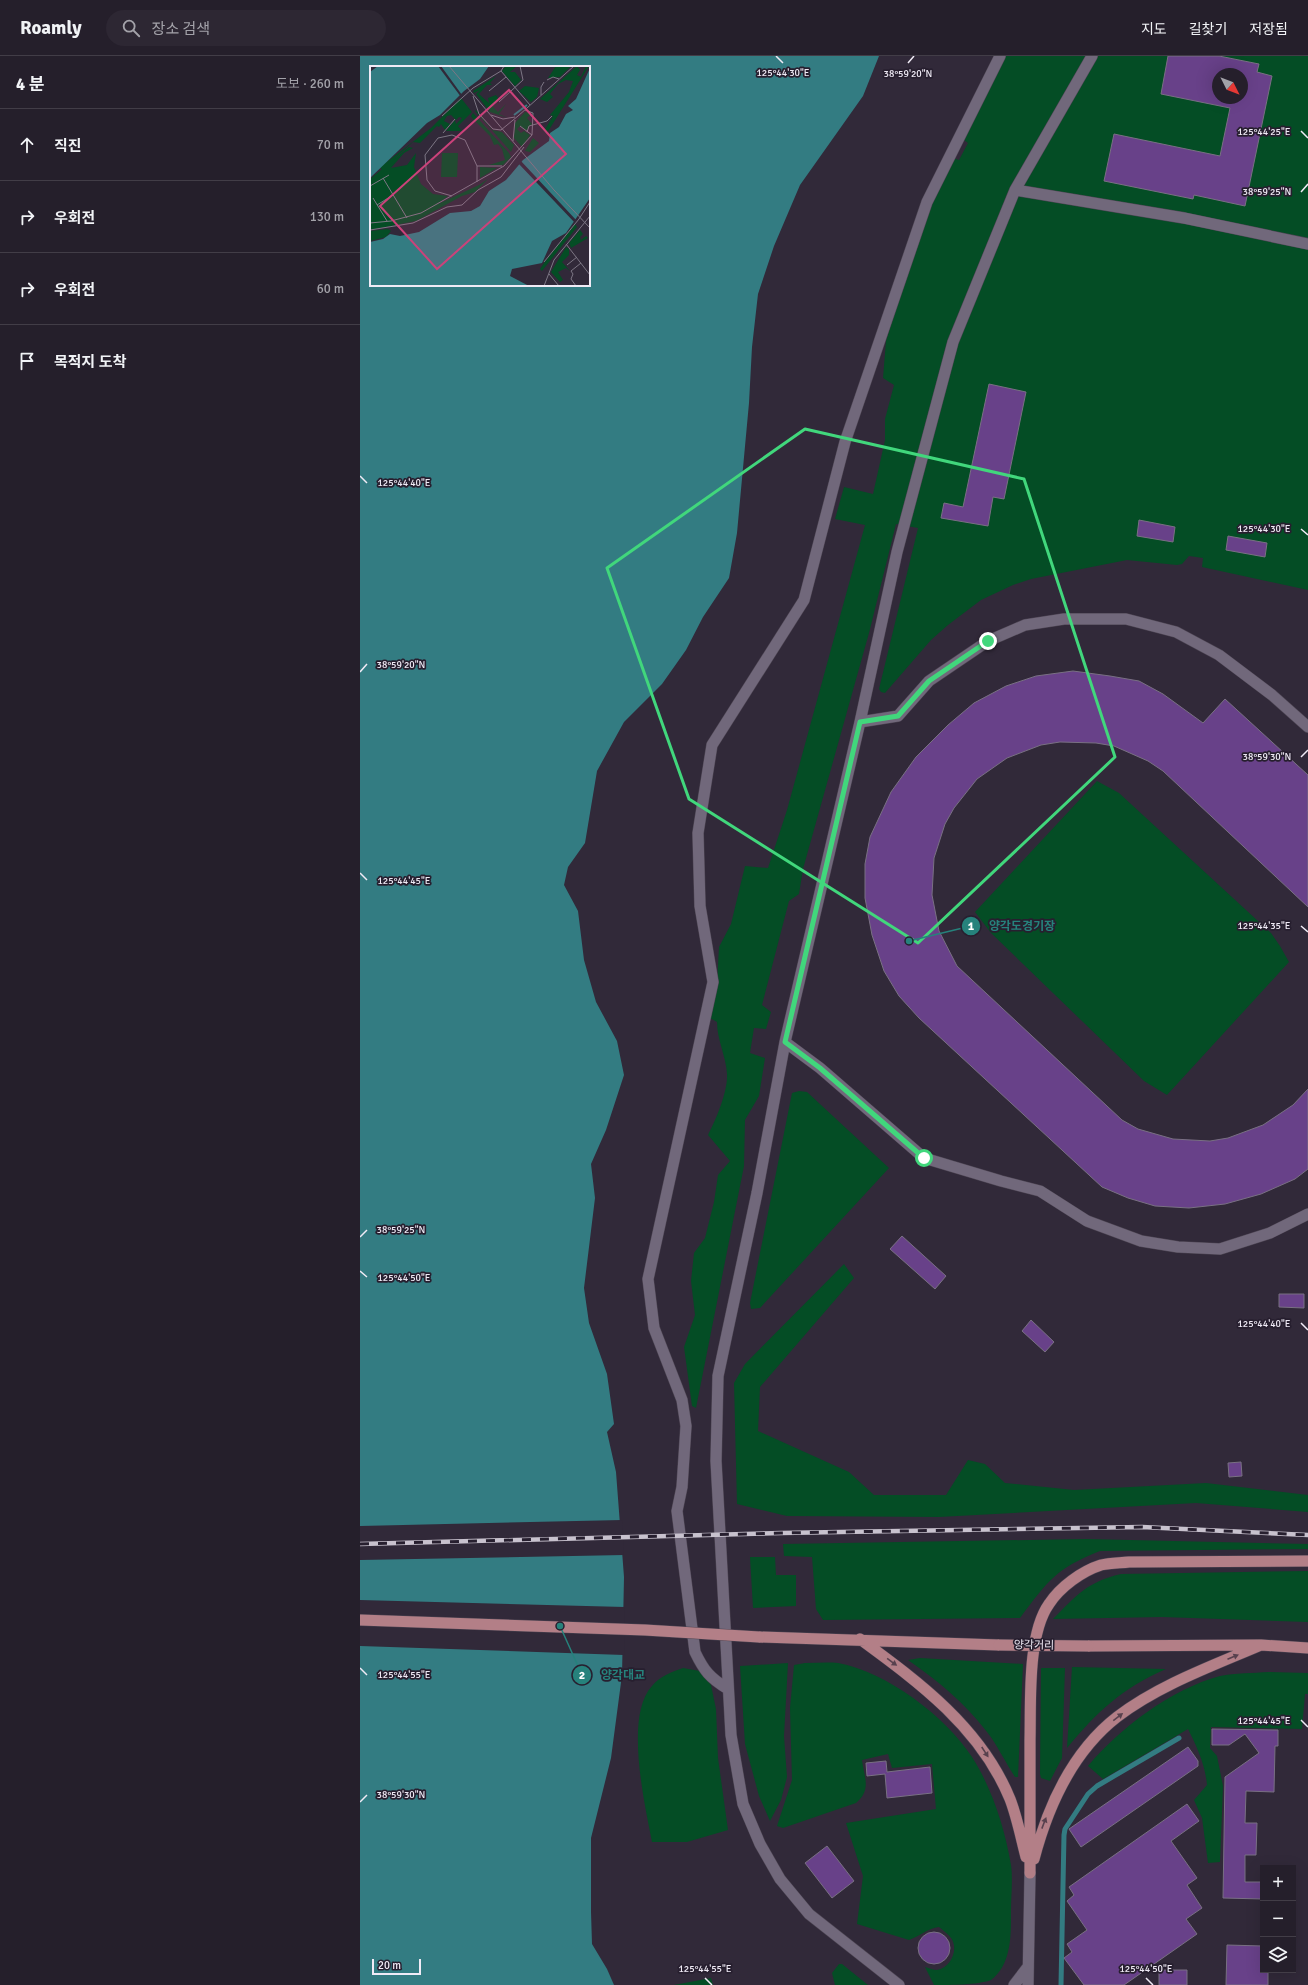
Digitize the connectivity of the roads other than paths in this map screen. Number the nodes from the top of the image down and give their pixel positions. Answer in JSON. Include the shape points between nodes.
{"nodes":[{"id":1,"x":1000,"y":56,"type":"edge"},
{"id":2,"x":1092,"y":56,"type":"edge"},
{"id":3,"x":1015,"y":190,"type":"junction"},
{"id":4,"x":1308,"y":244,"type":"edge"},
{"id":5,"x":860,"y":722,"type":"junction"},
{"id":6,"x":1308,"y":727,"type":"edge"},
{"id":7,"x":785,"y":1042,"type":"junction"},
{"id":8,"x":1308,"y":1214,"type":"edge"},
{"id":9,"x":1308,"y":1561,"type":"edge"},
{"id":10,"x":360,"y":1620,"type":"edge"},
{"id":11,"x":860,"y":1639,"type":"junction"},
{"id":12,"x":1261,"y":1646,"type":"junction"},
{"id":13,"x":1308,"y":1648,"type":"edge"},
{"id":14,"x":728,"y":1689,"type":"junction"},
{"id":15,"x":1030,"y":1874,"type":"junction"},
{"id":16,"x":1027,"y":1968,"type":"junction"},
{"id":17,"x":899,"y":1985,"type":"edge"},
{"id":18,"x":1014,"y":1985,"type":"edge"},
{"id":19,"x":1028,"y":1985,"type":"edge"}],
"edges":[{"from":1,"to":14,"type":"street","via":[[927,202],[845,442],[804,600],[712,745],[698,833],[700,906],[713,982],[648,1279],[654,1328],[682,1400],[686,1426],[682,1487],[677,1511],[695,1652],[712,1679]]},
{"from":2,"to":3,"type":"street"},
{"from":3,"to":4,"type":"street","via":[[1184,218]]},
{"from":3,"to":5,"type":"street","via":[[953,342],[897,552]]},
{"from":5,"to":6,"type":"street","via":[[898,716],[929,681],[988,641],[1025,625],[1064,618],[1126,619],[1176,632],[1219,656],[1272,695]]},
{"from":5,"to":7,"type":"street"},
{"from":7,"to":8,"type":"street","via":[[820,1068],[924,1158],[1040,1190],[1087,1221],[1141,1241],[1178,1247],[1220,1249],[1270,1233]]},
{"from":7,"to":14,"type":"street","via":[[757,1193],[718,1376],[716,1461]]},
{"from":9,"to":15,"type":"main road","via":[[1128,1562],[1102,1565],[1081,1575],[1048,1604],[1038,1627],[1031,1700]]},
{"from":10,"to":11,"type":"main road","name":"양각거리","bridge":true},
{"from":11,"to":12,"type":"main road","name":"양각거리","bridge":true,"via":[[1088,1646]]},
{"from":11,"to":15,"type":"main road","one_way":true,"via":[[954,1714],[980,1744],[1010,1800]]},
{"from":12,"to":13,"type":"main road","name":"양각거리"},
{"from":15,"to":12,"type":"main road","one_way":true,"via":[[1043,1825],[1060,1787],[1087,1747],[1116,1718],[1191,1675]]},
{"from":14,"to":17,"type":"street","via":[[731,1736],[743,1804],[760,1844],[780,1878],[809,1914]]},
{"from":15,"to":16,"type":"street"},
{"from":16,"to":18,"type":"street"},
{"from":16,"to":19,"type":"street"}]}
